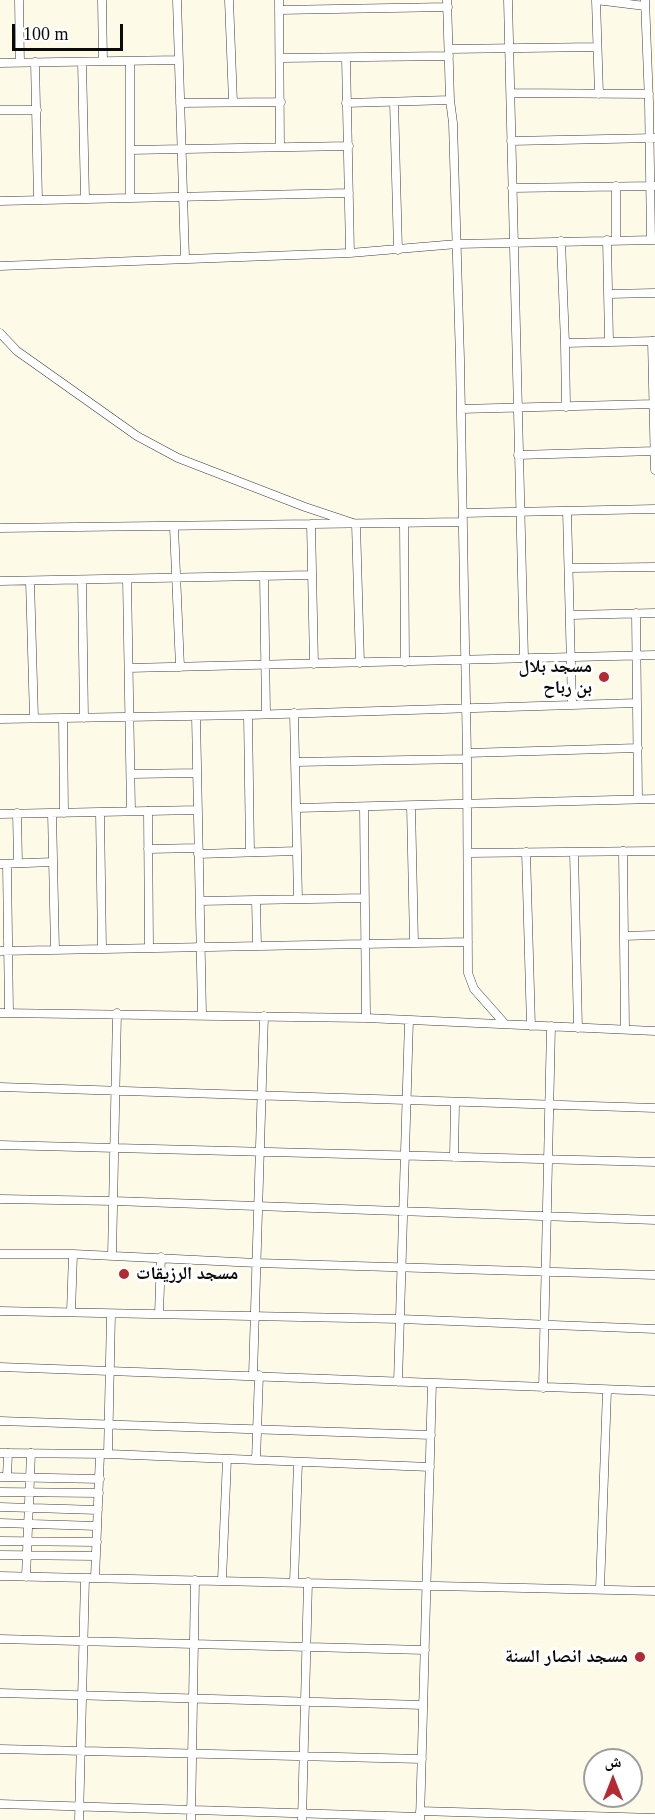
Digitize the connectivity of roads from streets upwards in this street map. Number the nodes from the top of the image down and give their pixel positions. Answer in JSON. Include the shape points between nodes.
{"nodes":[{"id":1,"x":19,"y":0,"type":"edge"},
{"id":2,"x":102,"y":0,"type":"edge"},
{"id":3,"x":177,"y":0,"type":"edge"},
{"id":4,"x":229,"y":0,"type":"edge"},
{"id":5,"x":279,"y":0,"type":"edge"},
{"id":6,"x":507,"y":0,"type":"edge"},
{"id":7,"x":596,"y":0,"type":"edge"},
{"id":8,"x":645,"y":3,"type":"edge"},
{"id":9,"x":447,"y":4,"type":"edge"},
{"id":10,"x":279,"y":10,"type":"junction"},
{"id":11,"x":651,"y":28,"type":"edge"},
{"id":12,"x":597,"y":47,"type":"junction"},
{"id":13,"x":510,"y":48,"type":"junction"},
{"id":14,"x":449,"y":53,"type":"junction"},
{"id":15,"x":280,"y":58,"type":"junction"},
{"id":16,"x":346,"y":58,"type":"junction"},
{"id":17,"x":178,"y":60,"type":"junction"},
{"id":18,"x":103,"y":61,"type":"junction"},
{"id":19,"x":130,"y":61,"type":"junction"},
{"id":20,"x":20,"y":62,"type":"junction"},
{"id":21,"x":35,"y":62,"type":"junction"},
{"id":22,"x":82,"y":62,"type":"junction"},
{"id":23,"x":0,"y":63,"type":"edge"},
{"id":24,"x":511,"y":93,"type":"junction"},
{"id":25,"x":599,"y":94,"type":"junction"},
{"id":26,"x":651,"y":99,"type":"edge"},
{"id":27,"x":450,"y":100,"type":"junction"},
{"id":28,"x":180,"y":102,"type":"junction"},
{"id":29,"x":233,"y":102,"type":"junction"},
{"id":30,"x":281,"y":102,"type":"junction"},
{"id":31,"x":394,"y":102,"type":"junction"},
{"id":32,"x":346,"y":103,"type":"junction"},
{"id":33,"x":37,"y":110,"type":"junction"},
{"id":34,"x":0,"y":111,"type":"edge"},
{"id":35,"x":652,"y":138,"type":"edge"},
{"id":36,"x":511,"y":141,"type":"junction"},
{"id":37,"x":349,"y":146,"type":"junction"},
{"id":38,"x":280,"y":147,"type":"junction"},
{"id":39,"x":183,"y":149,"type":"junction"},
{"id":40,"x":130,"y":150,"type":"junction"},
{"id":41,"x":616,"y":186,"type":"junction"},
{"id":42,"x":653,"y":186,"type":"edge"},
{"id":43,"x":512,"y":188,"type":"junction"},
{"id":44,"x":349,"y":193,"type":"junction"},
{"id":45,"x":130,"y":196,"type":"junction"},
{"id":46,"x":184,"y":196,"type":"junction"},
{"id":47,"x":85,"y":198,"type":"junction"},
{"id":48,"x":38,"y":199,"type":"junction"},
{"id":49,"x":0,"y":201,"type":"edge"},
{"id":50,"x":607,"y":240,"type":"junction"},
{"id":51,"x":616,"y":240,"type":"junction"},
{"id":52,"x":653,"y":240,"type":"edge"},
{"id":53,"x":561,"y":241,"type":"junction"},
{"id":54,"x":513,"y":243,"type":"junction"},
{"id":55,"x":457,"y":244,"type":"junction"},
{"id":56,"x":398,"y":250,"type":"junction"},
{"id":57,"x":350,"y":253,"type":"junction"},
{"id":58,"x":185,"y":258,"type":"junction"},
{"id":59,"x":0,"y":266,"type":"edge"},
{"id":60,"x":655,"y":293,"type":"edge"},
{"id":61,"x":608,"y":294,"type":"junction"},
{"id":62,"x":0,"y":333,"type":"edge"},
{"id":63,"x":654,"y":341,"type":"edge"},
{"id":64,"x":609,"y":342,"type":"junction"},
{"id":65,"x":565,"y":343,"type":"junction"},
{"id":66,"x":653,"y":404,"type":"junction"},
{"id":67,"x":566,"y":407,"type":"junction"},
{"id":68,"x":516,"y":408,"type":"junction"},
{"id":69,"x":461,"y":410,"type":"junction"},
{"id":70,"x":655,"y":452,"type":"edge"},
{"id":71,"x":518,"y":455,"type":"junction"},
{"id":72,"x":655,"y":470,"type":"edge"},
{"id":73,"x":655,"y":509,"type":"edge"},
{"id":74,"x":567,"y":511,"type":"junction"},
{"id":75,"x":520,"y":512,"type":"junction"},
{"id":76,"x":463,"y":513,"type":"junction"},
{"id":77,"x":463,"y":522,"type":"junction"},
{"id":78,"x":311,"y":524,"type":"junction"},
{"id":79,"x":356,"y":524,"type":"junction"},
{"id":80,"x":404,"y":524,"type":"junction"},
{"id":81,"x":174,"y":527,"type":"junction"},
{"id":82,"x":0,"y":528,"type":"edge"},
{"id":83,"x":655,"y":567,"type":"edge"},
{"id":84,"x":569,"y":568,"type":"junction"},
{"id":85,"x":312,"y":575,"type":"junction"},
{"id":86,"x":264,"y":576,"type":"junction"},
{"id":87,"x":176,"y":578,"type":"junction"},
{"id":88,"x":127,"y":579,"type":"junction"},
{"id":89,"x":82,"y":580,"type":"junction"},
{"id":90,"x":0,"y":581,"type":"edge"},
{"id":91,"x":30,"y":581,"type":"junction"},
{"id":92,"x":636,"y":613,"type":"junction"},
{"id":93,"x":655,"y":613,"type":"edge"},
{"id":94,"x":570,"y":615,"type":"junction"},
{"id":95,"x":638,"y":654,"type":"junction"},
{"id":96,"x":655,"y":655,"type":"edge"},
{"id":97,"x":570,"y":656,"type":"junction"},
{"id":98,"x":465,"y":658,"type":"junction"},
{"id":99,"x":524,"y":658,"type":"junction"},
{"id":100,"x":405,"y":662,"type":"junction"},
{"id":101,"x":360,"y":663,"type":"junction"},
{"id":102,"x":314,"y":664,"type":"junction"},
{"id":103,"x":265,"y":665,"type":"junction"},
{"id":104,"x":180,"y":667,"type":"junction"},
{"id":105,"x":129,"y":668,"type":"junction"},
{"id":106,"x":637,"y":703,"type":"junction"},
{"id":107,"x":572,"y":705,"type":"junction"},
{"id":108,"x":466,"y":707,"type":"junction"},
{"id":109,"x":294,"y":713,"type":"junction"},
{"id":110,"x":266,"y":714,"type":"junction"},
{"id":111,"x":248,"y":715,"type":"junction"},
{"id":112,"x":196,"y":716,"type":"junction"},
{"id":113,"x":34,"y":718,"type":"junction"},
{"id":114,"x":63,"y":718,"type":"junction"},
{"id":115,"x":84,"y":718,"type":"junction"},
{"id":116,"x":130,"y":718,"type":"junction"},
{"id":117,"x":0,"y":719,"type":"edge"},
{"id":118,"x":638,"y":748,"type":"junction"},
{"id":119,"x":467,"y":756,"type":"junction"},
{"id":120,"x":295,"y":762,"type":"junction"},
{"id":121,"x":197,"y":773,"type":"junction"},
{"id":122,"x":131,"y":774,"type":"junction"},
{"id":123,"x":638,"y":799,"type":"junction"},
{"id":124,"x":655,"y":799,"type":"edge"},
{"id":125,"x":467,"y":804,"type":"junction"},
{"id":126,"x":411,"y":806,"type":"junction"},
{"id":127,"x":364,"y":807,"type":"junction"},
{"id":128,"x":296,"y":808,"type":"junction"},
{"id":129,"x":198,"y":810,"type":"junction"},
{"id":130,"x":131,"y":811,"type":"junction"},
{"id":131,"x":148,"y":811,"type":"junction"},
{"id":132,"x":100,"y":812,"type":"junction"},
{"id":133,"x":17,"y":813,"type":"junction"},
{"id":134,"x":52,"y":813,"type":"junction"},
{"id":135,"x":64,"y":813,"type":"junction"},
{"id":136,"x":0,"y":814,"type":"edge"},
{"id":137,"x":148,"y":849,"type":"junction"},
{"id":138,"x":198,"y":851,"type":"junction"},
{"id":139,"x":297,"y":851,"type":"junction"},
{"id":140,"x":623,"y":851,"type":"junction"},
{"id":141,"x":655,"y":851,"type":"edge"},
{"id":142,"x":250,"y":852,"type":"junction"},
{"id":143,"x":526,"y":852,"type":"junction"},
{"id":144,"x":574,"y":852,"type":"junction"},
{"id":145,"x":468,"y":853,"type":"junction"},
{"id":146,"x":53,"y":862,"type":"junction"},
{"id":147,"x":18,"y":863,"type":"junction"},
{"id":148,"x":3,"y":864,"type":"edge"},
{"id":149,"x":365,"y":898,"type":"junction"},
{"id":150,"x":298,"y":899,"type":"junction"},
{"id":151,"x":256,"y":900,"type":"junction"},
{"id":152,"x":200,"y":901,"type":"junction"},
{"id":153,"x":655,"y":935,"type":"edge"},
{"id":154,"x":624,"y":936,"type":"junction"},
{"id":155,"x":468,"y":942,"type":"junction"},
{"id":156,"x":414,"y":943,"type":"junction"},
{"id":157,"x":365,"y":944,"type":"junction"},
{"id":158,"x":257,"y":946,"type":"junction"},
{"id":159,"x":200,"y":947,"type":"junction"},
{"id":160,"x":149,"y":948,"type":"junction"},
{"id":161,"x":55,"y":950,"type":"junction"},
{"id":162,"x":102,"y":950,"type":"junction"},
{"id":163,"x":4,"y":951,"type":"edge"},
{"id":164,"x":0,"y":1013,"type":"edge"},
{"id":165,"x":9,"y":1013,"type":"junction"},
{"id":166,"x":117,"y":1013,"type":"junction"},
{"id":167,"x":202,"y":1014,"type":"junction"},
{"id":168,"x":264,"y":1016,"type":"junction"},
{"id":169,"x":366,"y":1018,"type":"junction"},
{"id":170,"x":409,"y":1020,"type":"junction"},
{"id":171,"x":506,"y":1024,"type":"junction"},
{"id":172,"x":531,"y":1026,"type":"junction"},
{"id":173,"x":551,"y":1026,"type":"junction"},
{"id":174,"x":578,"y":1028,"type":"junction"},
{"id":175,"x":625,"y":1029,"type":"junction"},
{"id":176,"x":655,"y":1031,"type":"edge"},
{"id":177,"x":0,"y":1088,"type":"edge"},
{"id":178,"x":116,"y":1090,"type":"junction"},
{"id":179,"x":261,"y":1095,"type":"junction"},
{"id":180,"x":406,"y":1101,"type":"junction"},
{"id":181,"x":455,"y":1103,"type":"junction"},
{"id":182,"x":550,"y":1106,"type":"junction"},
{"id":183,"x":655,"y":1108,"type":"edge"},
{"id":184,"x":0,"y":1145,"type":"edge"},
{"id":185,"x":115,"y":1147,"type":"junction"},
{"id":186,"x":260,"y":1150,"type":"junction"},
{"id":187,"x":405,"y":1155,"type":"junction"},
{"id":188,"x":454,"y":1157,"type":"junction"},
{"id":189,"x":549,"y":1160,"type":"junction"},
{"id":190,"x":655,"y":1162,"type":"edge"},
{"id":191,"x":0,"y":1199,"type":"edge"},
{"id":192,"x":114,"y":1201,"type":"junction"},
{"id":193,"x":258,"y":1207,"type":"junction"},
{"id":194,"x":404,"y":1211,"type":"junction"},
{"id":195,"x":548,"y":1217,"type":"junction"},
{"id":196,"x":655,"y":1220,"type":"edge"},
{"id":197,"x":0,"y":1254,"type":"edge"},
{"id":198,"x":73,"y":1254,"type":"junction"},
{"id":199,"x":112,"y":1256,"type":"junction"},
{"id":200,"x":161,"y":1257,"type":"junction"},
{"id":201,"x":257,"y":1263,"type":"junction"},
{"id":202,"x":402,"y":1267,"type":"junction"},
{"id":203,"x":545,"y":1272,"type":"junction"},
{"id":204,"x":655,"y":1275,"type":"edge"},
{"id":205,"x":0,"y":1311,"type":"edge"},
{"id":206,"x":71,"y":1312,"type":"junction"},
{"id":207,"x":111,"y":1314,"type":"junction"},
{"id":208,"x":159,"y":1314,"type":"junction"},
{"id":209,"x":255,"y":1317,"type":"junction"},
{"id":210,"x":400,"y":1320,"type":"junction"},
{"id":211,"x":543,"y":1325,"type":"junction"},
{"id":212,"x":655,"y":1329,"type":"edge"},
{"id":213,"x":0,"y":1367,"type":"edge"},
{"id":214,"x":109,"y":1372,"type":"junction"},
{"id":215,"x":256,"y":1375,"type":"junction"},
{"id":216,"x":398,"y":1382,"type":"junction"},
{"id":217,"x":432,"y":1383,"type":"junction"},
{"id":218,"x":543,"y":1388,"type":"junction"},
{"id":219,"x":608,"y":1390,"type":"junction"},
{"id":220,"x":655,"y":1391,"type":"edge"},
{"id":221,"x":0,"y":1421,"type":"edge"},
{"id":222,"x":108,"y":1424,"type":"junction"},
{"id":223,"x":256,"y":1429,"type":"junction"},
{"id":224,"x":431,"y":1435,"type":"junction"},
{"id":225,"x":4,"y":1453,"type":"edge"},
{"id":226,"x":31,"y":1453,"type":"junction"},
{"id":227,"x":104,"y":1454,"type":"junction"},
{"id":228,"x":227,"y":1459,"type":"junction"},
{"id":229,"x":256,"y":1461,"type":"junction"},
{"id":230,"x":298,"y":1462,"type":"junction"},
{"id":231,"x":430,"y":1467,"type":"junction"},
{"id":232,"x":4,"y":1477,"type":"edge"},
{"id":233,"x":30,"y":1478,"type":"junction"},
{"id":234,"x":100,"y":1479,"type":"junction"},
{"id":235,"x":0,"y":1492,"type":"edge"},
{"id":236,"x":29,"y":1493,"type":"junction"},
{"id":237,"x":99,"y":1493,"type":"junction"},
{"id":238,"x":0,"y":1507,"type":"edge"},
{"id":239,"x":28,"y":1508,"type":"junction"},
{"id":240,"x":83,"y":1510,"type":"junction"},
{"id":241,"x":98,"y":1510,"type":"junction"},
{"id":242,"x":0,"y":1523,"type":"edge"},
{"id":243,"x":28,"y":1524,"type":"junction"},
{"id":244,"x":82,"y":1525,"type":"junction"},
{"id":245,"x":97,"y":1526,"type":"junction"},
{"id":246,"x":0,"y":1541,"type":"edge"},
{"id":247,"x":27,"y":1542,"type":"junction"},
{"id":248,"x":97,"y":1542,"type":"junction"},
{"id":249,"x":0,"y":1555,"type":"edge"},
{"id":250,"x":27,"y":1556,"type":"junction"},
{"id":251,"x":96,"y":1557,"type":"junction"},
{"id":252,"x":0,"y":1576,"type":"edge"},
{"id":253,"x":26,"y":1577,"type":"junction"},
{"id":254,"x":85,"y":1578,"type":"junction"},
{"id":255,"x":95,"y":1578,"type":"junction"},
{"id":256,"x":195,"y":1580,"type":"junction"},
{"id":257,"x":222,"y":1580,"type":"junction"},
{"id":258,"x":294,"y":1582,"type":"junction"},
{"id":259,"x":308,"y":1582,"type":"junction"},
{"id":260,"x":427,"y":1584,"type":"junction"},
{"id":261,"x":600,"y":1589,"type":"junction"},
{"id":262,"x":655,"y":1591,"type":"edge"},
{"id":263,"x":0,"y":1639,"type":"edge"},
{"id":264,"x":84,"y":1640,"type":"junction"},
{"id":265,"x":195,"y":1645,"type":"junction"},
{"id":266,"x":307,"y":1646,"type":"junction"},
{"id":267,"x":425,"y":1650,"type":"junction"},
{"id":268,"x":0,"y":1693,"type":"edge"},
{"id":269,"x":82,"y":1694,"type":"junction"},
{"id":270,"x":194,"y":1699,"type":"junction"},
{"id":271,"x":305,"y":1701,"type":"junction"},
{"id":272,"x":423,"y":1705,"type":"junction"},
{"id":273,"x":0,"y":1749,"type":"edge"},
{"id":274,"x":81,"y":1751,"type":"junction"},
{"id":275,"x":193,"y":1755,"type":"junction"},
{"id":276,"x":304,"y":1758,"type":"junction"},
{"id":277,"x":422,"y":1760,"type":"junction"},
{"id":278,"x":0,"y":1804,"type":"edge"},
{"id":279,"x":80,"y":1806,"type":"junction"},
{"id":280,"x":191,"y":1810,"type":"junction"},
{"id":281,"x":420,"y":1816,"type":"edge"},
{"id":282,"x":302,"y":1817,"type":"edge"},
{"id":283,"x":586,"y":1818,"type":"edge"},
{"id":284,"x":655,"y":1818,"type":"edge"},
{"id":285,"x":79,"y":1820,"type":"edge"},
{"id":286,"x":191,"y":1820,"type":"edge"}],
"edges":[{"from":1,"to":20,"type":"street"},
{"from":2,"to":18,"type":"street"},
{"from":3,"to":17,"type":"street"},
{"from":4,"to":29,"type":"street"},
{"from":5,"to":10,"type":"street"},
{"from":6,"to":13,"type":"street"},
{"from":7,"to":8,"type":"street"},
{"from":7,"to":12,"type":"street"},
{"from":8,"to":11,"type":"street"},
{"from":9,"to":10,"type":"street"},
{"from":9,"to":14,"type":"street"},
{"from":10,"to":15,"type":"street"},
{"from":11,"to":26,"type":"street"},
{"from":12,"to":13,"type":"street"},
{"from":12,"to":25,"type":"street"},
{"from":13,"to":14,"type":"street"},
{"from":13,"to":24,"type":"street"},
{"from":14,"to":16,"type":"street"},
{"from":14,"to":27,"type":"street"},
{"from":15,"to":16,"type":"street"},
{"from":15,"to":30,"type":"street"},
{"from":16,"to":32,"type":"street"},
{"from":17,"to":19,"type":"street"},
{"from":17,"to":28,"type":"street"},
{"from":18,"to":19,"type":"street"},
{"from":18,"to":22,"type":"street"},
{"from":19,"to":40,"type":"street"},
{"from":20,"to":21,"type":"street"},
{"from":20,"to":23,"type":"street"},
{"from":21,"to":22,"type":"street"},
{"from":21,"to":33,"type":"street"},
{"from":22,"to":47,"type":"street"},
{"from":24,"to":25,"type":"street"},
{"from":24,"to":36,"type":"street"},
{"from":25,"to":26,"type":"street"},
{"from":26,"to":35,"type":"street"},
{"from":27,"to":31,"type":"street"},
{"from":27,"to":55,"type":"street"},
{"from":28,"to":29,"type":"street"},
{"from":28,"to":39,"type":"street"},
{"from":29,"to":30,"type":"street"},
{"from":30,"to":38,"type":"street"},
{"from":31,"to":32,"type":"street"},
{"from":31,"to":56,"type":"street"},
{"from":32,"to":37,"type":"street"},
{"from":33,"to":34,"type":"street"},
{"from":33,"to":48,"type":"street"},
{"from":35,"to":36,"type":"street"},
{"from":35,"to":42,"type":"street"},
{"from":36,"to":43,"type":"street"},
{"from":37,"to":38,"type":"street"},
{"from":37,"to":44,"type":"street"},
{"from":38,"to":39,"type":"street"},
{"from":39,"to":40,"type":"street"},
{"from":39,"to":46,"type":"street"},
{"from":40,"to":45,"type":"street"},
{"from":41,"to":42,"type":"street"},
{"from":41,"to":43,"type":"street"},
{"from":41,"to":51,"type":"street"},
{"from":42,"to":52,"type":"street"},
{"from":43,"to":54,"type":"street"},
{"from":44,"to":46,"type":"street"},
{"from":44,"to":57,"type":"street"},
{"from":45,"to":46,"type":"street"},
{"from":45,"to":47,"type":"street"},
{"from":46,"to":58,"type":"street"},
{"from":47,"to":48,"type":"street"},
{"from":48,"to":49,"type":"street"},
{"from":50,"to":51,"type":"street"},
{"from":50,"to":53,"type":"street"},
{"from":50,"to":61,"type":"street"},
{"from":51,"to":52,"type":"street"},
{"from":53,"to":54,"type":"street"},
{"from":53,"to":65,"type":"street"},
{"from":54,"to":55,"type":"street"},
{"from":54,"to":68,"type":"street"},
{"from":55,"to":56,"type":"street"},
{"from":55,"to":69,"type":"street"},
{"from":56,"to":57,"type":"street"},
{"from":57,"to":58,"type":"street"},
{"from":58,"to":59,"type":"street"},
{"from":60,"to":61,"type":"street"},
{"from":61,"to":64,"type":"street"},
{"from":62,"to":79,"type":"street","via":[[17,351],[136,436],[178,458]]},
{"from":63,"to":64,"type":"street"},
{"from":63,"to":66,"type":"street"},
{"from":64,"to":65,"type":"street"},
{"from":65,"to":67,"type":"street"},
{"from":66,"to":67,"type":"street"},
{"from":66,"to":70,"type":"street"},
{"from":67,"to":68,"type":"street"},
{"from":68,"to":69,"type":"street"},
{"from":68,"to":71,"type":"street"},
{"from":69,"to":76,"type":"street"},
{"from":70,"to":71,"type":"street"},
{"from":70,"to":72,"type":"street"},
{"from":71,"to":75,"type":"street"},
{"from":73,"to":74,"type":"street"},
{"from":74,"to":75,"type":"street"},
{"from":74,"to":84,"type":"street"},
{"from":75,"to":76,"type":"street"},
{"from":75,"to":99,"type":"street"},
{"from":76,"to":77,"type":"street"},
{"from":77,"to":80,"type":"street"},
{"from":77,"to":98,"type":"street"},
{"from":78,"to":79,"type":"street"},
{"from":78,"to":81,"type":"street"},
{"from":78,"to":85,"type":"street"},
{"from":79,"to":80,"type":"street"},
{"from":79,"to":101,"type":"street"},
{"from":80,"to":100,"type":"street"},
{"from":81,"to":82,"type":"street"},
{"from":81,"to":87,"type":"street"},
{"from":83,"to":84,"type":"street"},
{"from":84,"to":94,"type":"street"},
{"from":85,"to":86,"type":"street"},
{"from":85,"to":102,"type":"street"},
{"from":86,"to":87,"type":"street"},
{"from":86,"to":103,"type":"street"},
{"from":87,"to":88,"type":"street"},
{"from":87,"to":104,"type":"street"},
{"from":88,"to":89,"type":"street"},
{"from":88,"to":105,"type":"street"},
{"from":89,"to":91,"type":"street"},
{"from":89,"to":115,"type":"street"},
{"from":90,"to":91,"type":"street"},
{"from":91,"to":113,"type":"street"},
{"from":92,"to":93,"type":"street"},
{"from":92,"to":94,"type":"street"},
{"from":92,"to":95,"type":"street"},
{"from":94,"to":97,"type":"street"},
{"from":95,"to":96,"type":"street"},
{"from":95,"to":97,"type":"street"},
{"from":95,"to":106,"type":"street"},
{"from":97,"to":99,"type":"street"},
{"from":97,"to":107,"type":"street"},
{"from":98,"to":99,"type":"street"},
{"from":98,"to":100,"type":"street"},
{"from":98,"to":108,"type":"street"},
{"from":100,"to":101,"type":"street"},
{"from":101,"to":102,"type":"street"},
{"from":102,"to":103,"type":"street"},
{"from":103,"to":104,"type":"street"},
{"from":103,"to":110,"type":"street"},
{"from":104,"to":105,"type":"street"},
{"from":105,"to":116,"type":"street"},
{"from":106,"to":107,"type":"street"},
{"from":106,"to":118,"type":"street"},
{"from":107,"to":108,"type":"street"},
{"from":108,"to":109,"type":"street"},
{"from":108,"to":119,"type":"street"},
{"from":109,"to":110,"type":"street"},
{"from":109,"to":120,"type":"street"},
{"from":110,"to":111,"type":"street"},
{"from":111,"to":112,"type":"street"},
{"from":111,"to":142,"type":"street"},
{"from":112,"to":116,"type":"street"},
{"from":112,"to":121,"type":"street"},
{"from":113,"to":114,"type":"street"},
{"from":113,"to":117,"type":"street"},
{"from":114,"to":115,"type":"street"},
{"from":114,"to":135,"type":"street"},
{"from":115,"to":116,"type":"street"},
{"from":116,"to":122,"type":"street"},
{"from":118,"to":119,"type":"street"},
{"from":118,"to":123,"type":"street"},
{"from":119,"to":120,"type":"street"},
{"from":119,"to":125,"type":"street"},
{"from":120,"to":128,"type":"street"},
{"from":121,"to":122,"type":"street"},
{"from":121,"to":129,"type":"street"},
{"from":122,"to":130,"type":"street"},
{"from":123,"to":124,"type":"street"},
{"from":123,"to":125,"type":"street"},
{"from":125,"to":126,"type":"street"},
{"from":125,"to":145,"type":"street"},
{"from":126,"to":127,"type":"street"},
{"from":126,"to":156,"type":"street"},
{"from":127,"to":128,"type":"street"},
{"from":127,"to":149,"type":"street"},
{"from":128,"to":139,"type":"street"},
{"from":129,"to":131,"type":"street"},
{"from":129,"to":138,"type":"street"},
{"from":130,"to":131,"type":"street"},
{"from":130,"to":132,"type":"street"},
{"from":131,"to":137,"type":"street"},
{"from":132,"to":135,"type":"street"},
{"from":132,"to":162,"type":"street"},
{"from":133,"to":134,"type":"street"},
{"from":133,"to":136,"type":"street"},
{"from":133,"to":147,"type":"street"},
{"from":134,"to":135,"type":"street"},
{"from":134,"to":146,"type":"street"},
{"from":137,"to":138,"type":"street"},
{"from":137,"to":160,"type":"street"},
{"from":138,"to":142,"type":"street"},
{"from":138,"to":152,"type":"street"},
{"from":139,"to":142,"type":"street"},
{"from":139,"to":150,"type":"street"},
{"from":140,"to":141,"type":"street"},
{"from":140,"to":144,"type":"street"},
{"from":140,"to":154,"type":"street"},
{"from":143,"to":144,"type":"street"},
{"from":143,"to":145,"type":"street"},
{"from":143,"to":172,"type":"street"},
{"from":144,"to":174,"type":"street"},
{"from":145,"to":155,"type":"street"},
{"from":146,"to":147,"type":"street"},
{"from":146,"to":161,"type":"street"},
{"from":147,"to":148,"type":"street"},
{"from":148,"to":163,"type":"street"},
{"from":149,"to":150,"type":"street"},
{"from":149,"to":157,"type":"street"},
{"from":150,"to":151,"type":"street"},
{"from":151,"to":152,"type":"street"},
{"from":151,"to":158,"type":"street"},
{"from":152,"to":159,"type":"street"},
{"from":153,"to":154,"type":"street"},
{"from":154,"to":175,"type":"street"},
{"from":155,"to":156,"type":"street"},
{"from":155,"to":171,"type":"street","via":[[474,989]]},
{"from":156,"to":157,"type":"street"},
{"from":157,"to":158,"type":"street"},
{"from":157,"to":169,"type":"street"},
{"from":158,"to":159,"type":"street"},
{"from":159,"to":160,"type":"street"},
{"from":159,"to":167,"type":"street"},
{"from":160,"to":162,"type":"street"},
{"from":161,"to":162,"type":"street"},
{"from":161,"to":163,"type":"street"},
{"from":163,"to":165,"type":"street"},
{"from":164,"to":165,"type":"street"},
{"from":165,"to":166,"type":"street"},
{"from":166,"to":167,"type":"street"},
{"from":166,"to":178,"type":"street"},
{"from":167,"to":168,"type":"street"},
{"from":168,"to":169,"type":"street"},
{"from":168,"to":179,"type":"street"},
{"from":169,"to":170,"type":"street"},
{"from":170,"to":171,"type":"street"},
{"from":170,"to":180,"type":"street"},
{"from":171,"to":172,"type":"street"},
{"from":172,"to":173,"type":"street"},
{"from":173,"to":174,"type":"street"},
{"from":173,"to":182,"type":"street"},
{"from":174,"to":175,"type":"street"},
{"from":175,"to":176,"type":"street"},
{"from":177,"to":178,"type":"street"},
{"from":178,"to":179,"type":"street"},
{"from":178,"to":185,"type":"street"},
{"from":179,"to":180,"type":"street"},
{"from":179,"to":186,"type":"street"},
{"from":180,"to":181,"type":"street"},
{"from":180,"to":187,"type":"street"},
{"from":181,"to":182,"type":"street"},
{"from":181,"to":188,"type":"street"},
{"from":182,"to":183,"type":"street"},
{"from":182,"to":189,"type":"street"},
{"from":184,"to":185,"type":"street"},
{"from":185,"to":186,"type":"street"},
{"from":185,"to":192,"type":"street"},
{"from":186,"to":187,"type":"street"},
{"from":186,"to":193,"type":"street"},
{"from":187,"to":188,"type":"street"},
{"from":187,"to":194,"type":"street"},
{"from":188,"to":189,"type":"street"},
{"from":189,"to":190,"type":"street"},
{"from":189,"to":195,"type":"street"},
{"from":191,"to":192,"type":"street"},
{"from":192,"to":193,"type":"street"},
{"from":192,"to":199,"type":"street"},
{"from":193,"to":194,"type":"street"},
{"from":193,"to":201,"type":"street"},
{"from":194,"to":195,"type":"street"},
{"from":194,"to":202,"type":"street"},
{"from":195,"to":196,"type":"street"},
{"from":195,"to":203,"type":"street"},
{"from":197,"to":198,"type":"street"},
{"from":198,"to":199,"type":"street"},
{"from":198,"to":206,"type":"street"},
{"from":199,"to":200,"type":"street"},
{"from":200,"to":201,"type":"street"},
{"from":200,"to":208,"type":"street"},
{"from":201,"to":202,"type":"street"},
{"from":201,"to":209,"type":"street"},
{"from":202,"to":203,"type":"street"},
{"from":202,"to":210,"type":"street"},
{"from":203,"to":204,"type":"street"},
{"from":203,"to":211,"type":"street"},
{"from":205,"to":206,"type":"street"},
{"from":206,"to":207,"type":"street"},
{"from":207,"to":208,"type":"street"},
{"from":207,"to":214,"type":"street"},
{"from":208,"to":209,"type":"street"},
{"from":209,"to":210,"type":"street"},
{"from":209,"to":215,"type":"street"},
{"from":210,"to":211,"type":"street"},
{"from":210,"to":216,"type":"street"},
{"from":211,"to":212,"type":"street"},
{"from":211,"to":218,"type":"street"},
{"from":213,"to":214,"type":"street"},
{"from":214,"to":215,"type":"street"},
{"from":214,"to":222,"type":"street"},
{"from":215,"to":216,"type":"street"},
{"from":215,"to":223,"type":"street"},
{"from":216,"to":217,"type":"street"},
{"from":217,"to":218,"type":"street"},
{"from":217,"to":224,"type":"street"},
{"from":218,"to":219,"type":"street"},
{"from":219,"to":220,"type":"street"},
{"from":219,"to":261,"type":"street"},
{"from":221,"to":222,"type":"street"},
{"from":222,"to":223,"type":"street"},
{"from":222,"to":227,"type":"street"},
{"from":223,"to":224,"type":"street"},
{"from":223,"to":229,"type":"street"},
{"from":224,"to":231,"type":"street"},
{"from":225,"to":226,"type":"street"},
{"from":225,"to":232,"type":"street"},
{"from":226,"to":227,"type":"street"},
{"from":226,"to":233,"type":"street"},
{"from":227,"to":228,"type":"street"},
{"from":227,"to":234,"type":"street"},
{"from":228,"to":229,"type":"street"},
{"from":228,"to":257,"type":"street"},
{"from":229,"to":230,"type":"street"},
{"from":230,"to":231,"type":"street"},
{"from":230,"to":258,"type":"street"},
{"from":231,"to":260,"type":"street"},
{"from":232,"to":233,"type":"street"},
{"from":233,"to":234,"type":"street"},
{"from":233,"to":236,"type":"street"},
{"from":234,"to":237,"type":"street"},
{"from":235,"to":236,"type":"street"},
{"from":236,"to":237,"type":"street"},
{"from":236,"to":239,"type":"street"},
{"from":237,"to":241,"type":"street"},
{"from":238,"to":239,"type":"street"},
{"from":239,"to":240,"type":"street"},
{"from":239,"to":243,"type":"street"},
{"from":240,"to":241,"type":"street"},
{"from":240,"to":244,"type":"street"},
{"from":241,"to":245,"type":"street"},
{"from":242,"to":243,"type":"street"},
{"from":243,"to":244,"type":"street"},
{"from":243,"to":247,"type":"street"},
{"from":244,"to":245,"type":"street"},
{"from":245,"to":248,"type":"street"},
{"from":246,"to":247,"type":"street"},
{"from":247,"to":248,"type":"street"},
{"from":247,"to":250,"type":"street"},
{"from":248,"to":251,"type":"street"},
{"from":249,"to":250,"type":"street"},
{"from":250,"to":251,"type":"street"},
{"from":250,"to":253,"type":"street"},
{"from":251,"to":255,"type":"street"},
{"from":252,"to":253,"type":"street"},
{"from":253,"to":254,"type":"street"},
{"from":254,"to":255,"type":"street"},
{"from":254,"to":264,"type":"street"},
{"from":255,"to":256,"type":"street"},
{"from":256,"to":257,"type":"street"},
{"from":256,"to":265,"type":"street"},
{"from":257,"to":258,"type":"street"},
{"from":258,"to":259,"type":"street"},
{"from":259,"to":260,"type":"street"},
{"from":259,"to":266,"type":"street"},
{"from":260,"to":261,"type":"street"},
{"from":260,"to":267,"type":"street"},
{"from":261,"to":262,"type":"street"},
{"from":263,"to":264,"type":"street"},
{"from":264,"to":265,"type":"street"},
{"from":264,"to":269,"type":"street"},
{"from":265,"to":266,"type":"street"},
{"from":265,"to":270,"type":"street"},
{"from":266,"to":267,"type":"street"},
{"from":266,"to":271,"type":"street"},
{"from":267,"to":272,"type":"street"},
{"from":268,"to":269,"type":"street"},
{"from":269,"to":270,"type":"street"},
{"from":269,"to":274,"type":"street"},
{"from":270,"to":271,"type":"street"},
{"from":270,"to":275,"type":"street"},
{"from":271,"to":272,"type":"street"},
{"from":271,"to":276,"type":"street"},
{"from":272,"to":277,"type":"street"},
{"from":273,"to":274,"type":"street"},
{"from":274,"to":275,"type":"street"},
{"from":274,"to":279,"type":"street"},
{"from":275,"to":276,"type":"street"},
{"from":275,"to":280,"type":"street"},
{"from":276,"to":277,"type":"street"},
{"from":276,"to":282,"type":"street"},
{"from":277,"to":281,"type":"street"},
{"from":278,"to":279,"type":"street"},
{"from":279,"to":280,"type":"street"},
{"from":279,"to":285,"type":"street"},
{"from":280,"to":282,"type":"street"},
{"from":280,"to":286,"type":"street"},
{"from":281,"to":282,"type":"street"},
{"from":281,"to":283,"type":"street"},
{"from":283,"to":284,"type":"street"}]}
